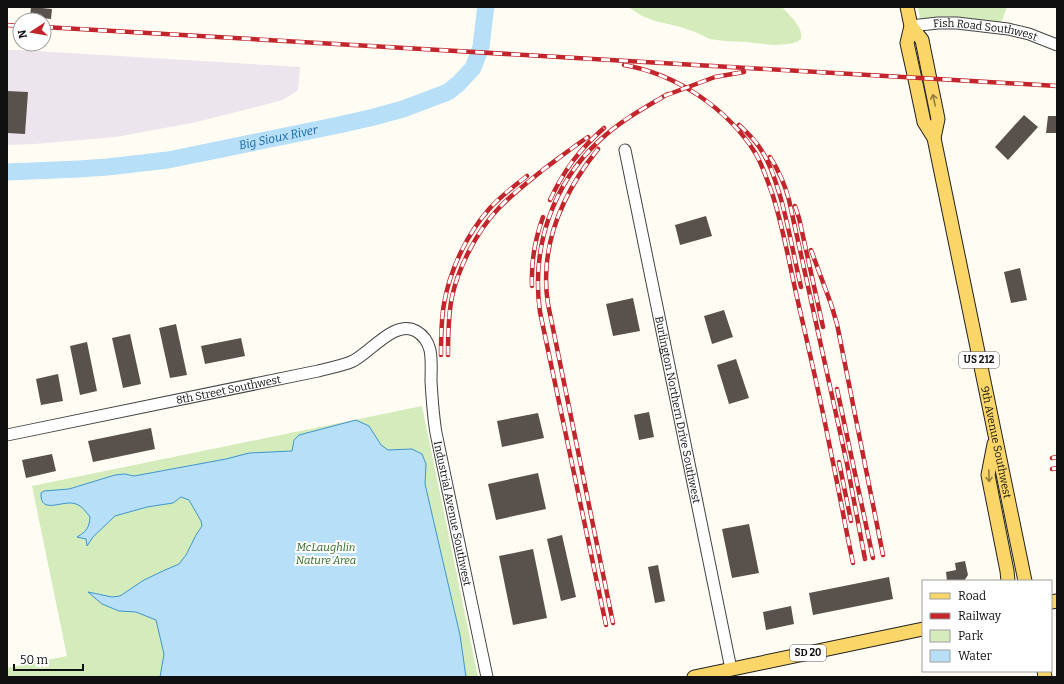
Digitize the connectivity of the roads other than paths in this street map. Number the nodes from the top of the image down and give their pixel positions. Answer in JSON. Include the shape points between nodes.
{"nodes":[{"id":1,"x":907,"y":7,"type":"edge"},
{"id":2,"x":911,"y":26,"type":"junction"},
{"id":3,"x":1057,"y":45,"type":"edge"},
{"id":4,"x":625,"y":150,"type":"dead end"},
{"id":5,"x":429,"y":349,"type":"joint"},
{"id":6,"x":7,"y":435,"type":"edge"},
{"id":7,"x":995,"y":438,"type":"junction"},
{"id":8,"x":1008,"y":580,"type":"edge"},
{"id":9,"x":1025,"y":580,"type":"edge"},
{"id":10,"x":922,"y":629,"type":"edge"},
{"id":11,"x":731,"y":669,"type":"junction"},
{"id":12,"x":487,"y":677,"type":"edge"},
{"id":13,"x":694,"y":677,"type":"edge"}],
"edges":[{"from":1,"to":2,"type":"main road","name":"9th Avenue Southwest","number":"US 212"},
{"from":2,"to":3,"type":"street","name":"Fish Road Southwest","via":[[957,23],[1008,29]]},
{"from":2,"to":7,"type":"main road","name":"9th Avenue Southwest","number":"US 212","via":[[922,40],[938,119],[934,138]]},
{"from":4,"to":11,"type":"street","name":"Burlington Northern Drive Southwest"},
{"from":5,"to":6,"type":"street","name":"8th Street Southwest","via":[[420,333],[413,329],[398,329],[364,354],[338,366]]},
{"from":5,"to":12,"type":"street","name":"Industrial Avenue Southwest","via":[[436,433]]},
{"from":7,"to":8,"type":"main road","one_way":true,"via":[[988,475]]},
{"from":7,"to":9,"type":"main road","name":"9th Avenue Southwest","number":"US 212"},
{"from":10,"to":11,"type":"main road","number":"SD 20"},
{"from":11,"to":13,"type":"main road","number":"SD 20"}]}
